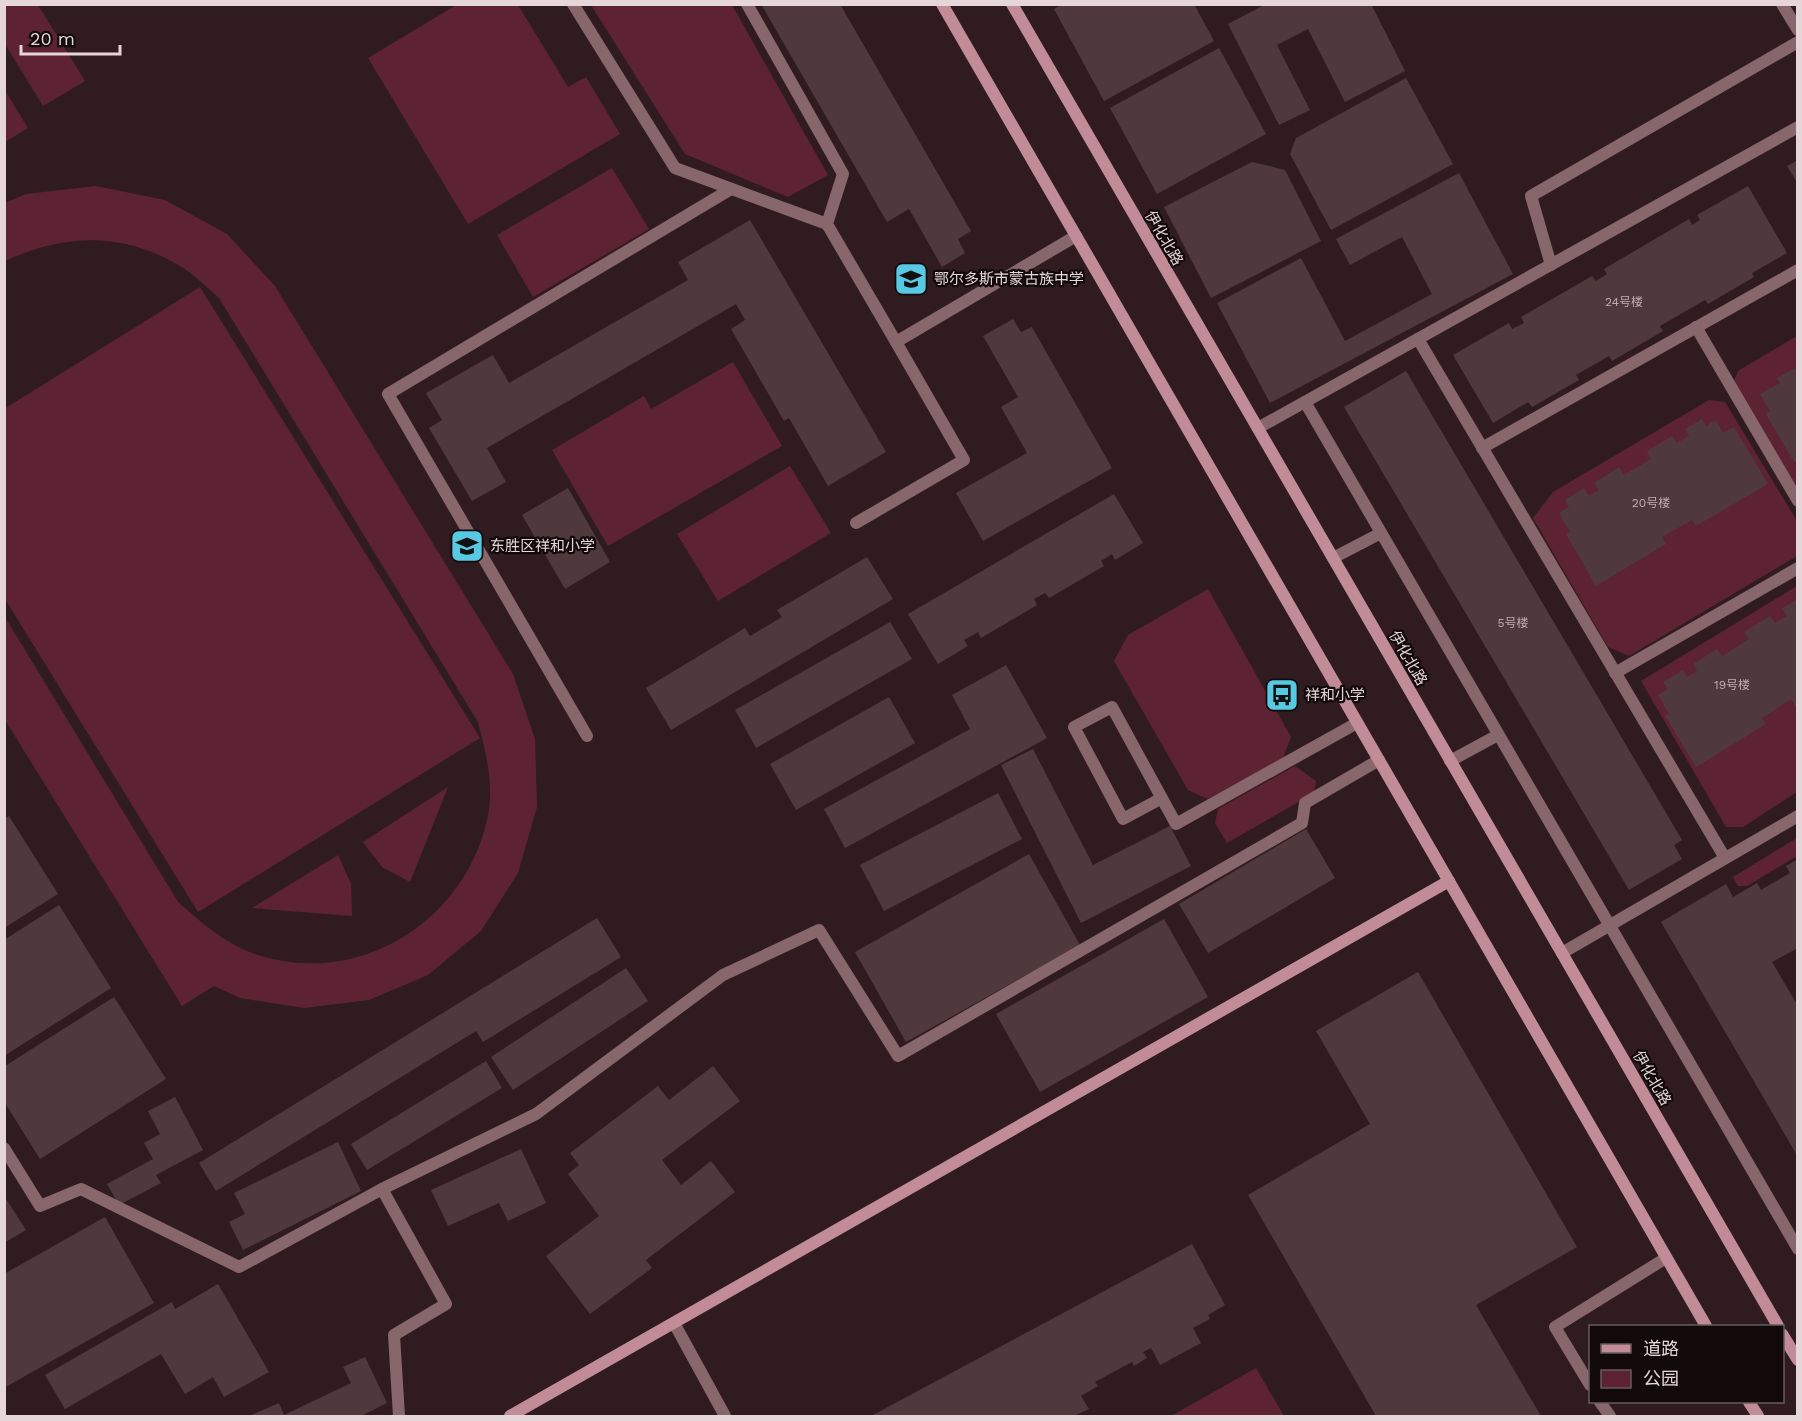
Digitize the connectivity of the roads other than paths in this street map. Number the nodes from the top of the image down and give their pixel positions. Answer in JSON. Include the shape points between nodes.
{"nodes":[{"id":1,"x":573,"y":4,"type":"edge"},
{"id":2,"x":747,"y":4,"type":"edge"},
{"id":3,"x":942,"y":4,"type":"edge"},
{"id":4,"x":1012,"y":4,"type":"edge"},
{"id":5,"x":1782,"y":4,"type":"edge"},
{"id":6,"x":1797,"y":30,"type":"edge"},
{"id":7,"x":1797,"y":42,"type":"edge"},
{"id":8,"x":1797,"y":128,"type":"edge"},
{"id":9,"x":731,"y":189,"type":"junction"},
{"id":10,"x":827,"y":224,"type":"junction"},
{"id":11,"x":1076,"y":236,"type":"junction"},
{"id":12,"x":1551,"y":265,"type":"junction"},
{"id":13,"x":1797,"y":270,"type":"edge"},
{"id":14,"x":1696,"y":327,"type":"junction"},
{"id":15,"x":1418,"y":339,"type":"junction"},
{"id":16,"x":896,"y":342,"type":"junction"},
{"id":17,"x":1305,"y":402,"type":"junction"},
{"id":18,"x":1258,"y":428,"type":"junction"},
{"id":19,"x":1482,"y":448,"type":"junction"},
{"id":20,"x":1797,"y":501,"type":"edge"},
{"id":21,"x":856,"y":523,"type":"dead end"},
{"id":22,"x":1381,"y":533,"type":"junction"},
{"id":23,"x":1333,"y":558,"type":"junction"},
{"id":24,"x":1797,"y":568,"type":"edge"},
{"id":25,"x":1615,"y":673,"type":"junction"},
{"id":26,"x":1357,"y":723,"type":"junction"},
{"id":27,"x":1498,"y":735,"type":"junction"},
{"id":28,"x":587,"y":736,"type":"dead end"},
{"id":29,"x":1379,"y":760,"type":"junction"},
{"id":30,"x":1450,"y":761,"type":"junction"},
{"id":31,"x":1162,"y":798,"type":"junction"},
{"id":32,"x":1797,"y":816,"type":"edge"},
{"id":33,"x":1725,"y":858,"type":"junction"},
{"id":34,"x":1449,"y":881,"type":"junction"},
{"id":35,"x":1609,"y":926,"type":"junction"},
{"id":36,"x":1562,"y":953,"type":"junction"},
{"id":37,"x":4,"y":1148,"type":"edge"},
{"id":38,"x":382,"y":1189,"type":"junction"},
{"id":39,"x":1797,"y":1249,"type":"edge"},
{"id":40,"x":1666,"y":1258,"type":"junction"},
{"id":41,"x":674,"y":1323,"type":"junction"},
{"id":42,"x":1705,"y":1325,"type":"edge"},
{"id":43,"x":1777,"y":1325,"type":"edge"},
{"id":44,"x":1784,"y":1337,"type":"edge"},
{"id":45,"x":1797,"y":1360,"type":"edge"},
{"id":46,"x":1589,"y":1383,"type":"edge"},
{"id":47,"x":1601,"y":1403,"type":"edge"},
{"id":48,"x":1750,"y":1403,"type":"edge"},
{"id":49,"x":399,"y":1416,"type":"edge"},
{"id":50,"x":510,"y":1416,"type":"edge"},
{"id":51,"x":725,"y":1416,"type":"edge"},
{"id":52,"x":1610,"y":1416,"type":"edge"},
{"id":53,"x":1758,"y":1416,"type":"edge"}],
"edges":[{"from":1,"to":9,"type":"lane","via":[[675,168]]},
{"from":2,"to":10,"type":"lane","via":[[843,174]]},
{"from":3,"to":11,"type":"street"},
{"from":4,"to":18,"type":"street","name":"伊化北路"},
{"from":5,"to":6,"type":"lane"},
{"from":7,"to":12,"type":"lane","via":[[1531,196]]},
{"from":8,"to":12,"type":"lane"},
{"from":9,"to":10,"type":"lane"},
{"from":9,"to":28,"type":"lane","via":[[388,393]]},
{"from":10,"to":16,"type":"lane"},
{"from":11,"to":16,"type":"lane"},
{"from":11,"to":26,"type":"street"},
{"from":12,"to":15,"type":"lane"},
{"from":13,"to":14,"type":"lane"},
{"from":14,"to":19,"type":"lane"},
{"from":14,"to":20,"type":"lane"},
{"from":15,"to":17,"type":"lane"},
{"from":15,"to":19,"type":"lane"},
{"from":16,"to":21,"type":"lane","via":[[964,459]]},
{"from":17,"to":18,"type":"lane"},
{"from":17,"to":22,"type":"lane"},
{"from":18,"to":23,"type":"street","name":"伊化北路"},
{"from":19,"to":25,"type":"lane"},
{"from":22,"to":23,"type":"lane"},
{"from":22,"to":27,"type":"lane"},
{"from":23,"to":30,"type":"street","name":"伊化北路"},
{"from":24,"to":25,"type":"lane"},
{"from":25,"to":33,"type":"lane"},
{"from":26,"to":29,"type":"street"},
{"from":26,"to":31,"type":"lane","via":[[1176,824]]},
{"from":27,"to":30,"type":"lane"},
{"from":27,"to":35,"type":"lane"},
{"from":29,"to":34,"type":"street"},
{"from":29,"to":38,"type":"lane","via":[[1305,803],[1302,823],[898,1056],[819,930],[723,975],[536,1114]]},
{"from":30,"to":36,"type":"street","name":"伊化北路"},
{"from":31,"to":31,"type":"lane","via":[[1112,707],[1074,727],[1123,819]]},
{"from":32,"to":33,"type":"lane"},
{"from":33,"to":35,"type":"lane"},
{"from":34,"to":40,"type":"street"},
{"from":34,"to":41,"type":"street"},
{"from":35,"to":36,"type":"lane"},
{"from":35,"to":39,"type":"lane"},
{"from":36,"to":43,"type":"street","name":"伊化北路"},
{"from":37,"to":38,"type":"lane","via":[[40,1206],[81,1189],[238,1267]]},
{"from":38,"to":49,"type":"lane","via":[[446,1304],[394,1335]]},
{"from":40,"to":42,"type":"street"},
{"from":40,"to":46,"type":"lane","via":[[1555,1327]]},
{"from":41,"to":50,"type":"street"},
{"from":41,"to":51,"type":"lane"},
{"from":44,"to":45,"type":"street"},
{"from":47,"to":52,"type":"lane"},
{"from":48,"to":53,"type":"street"}]}
